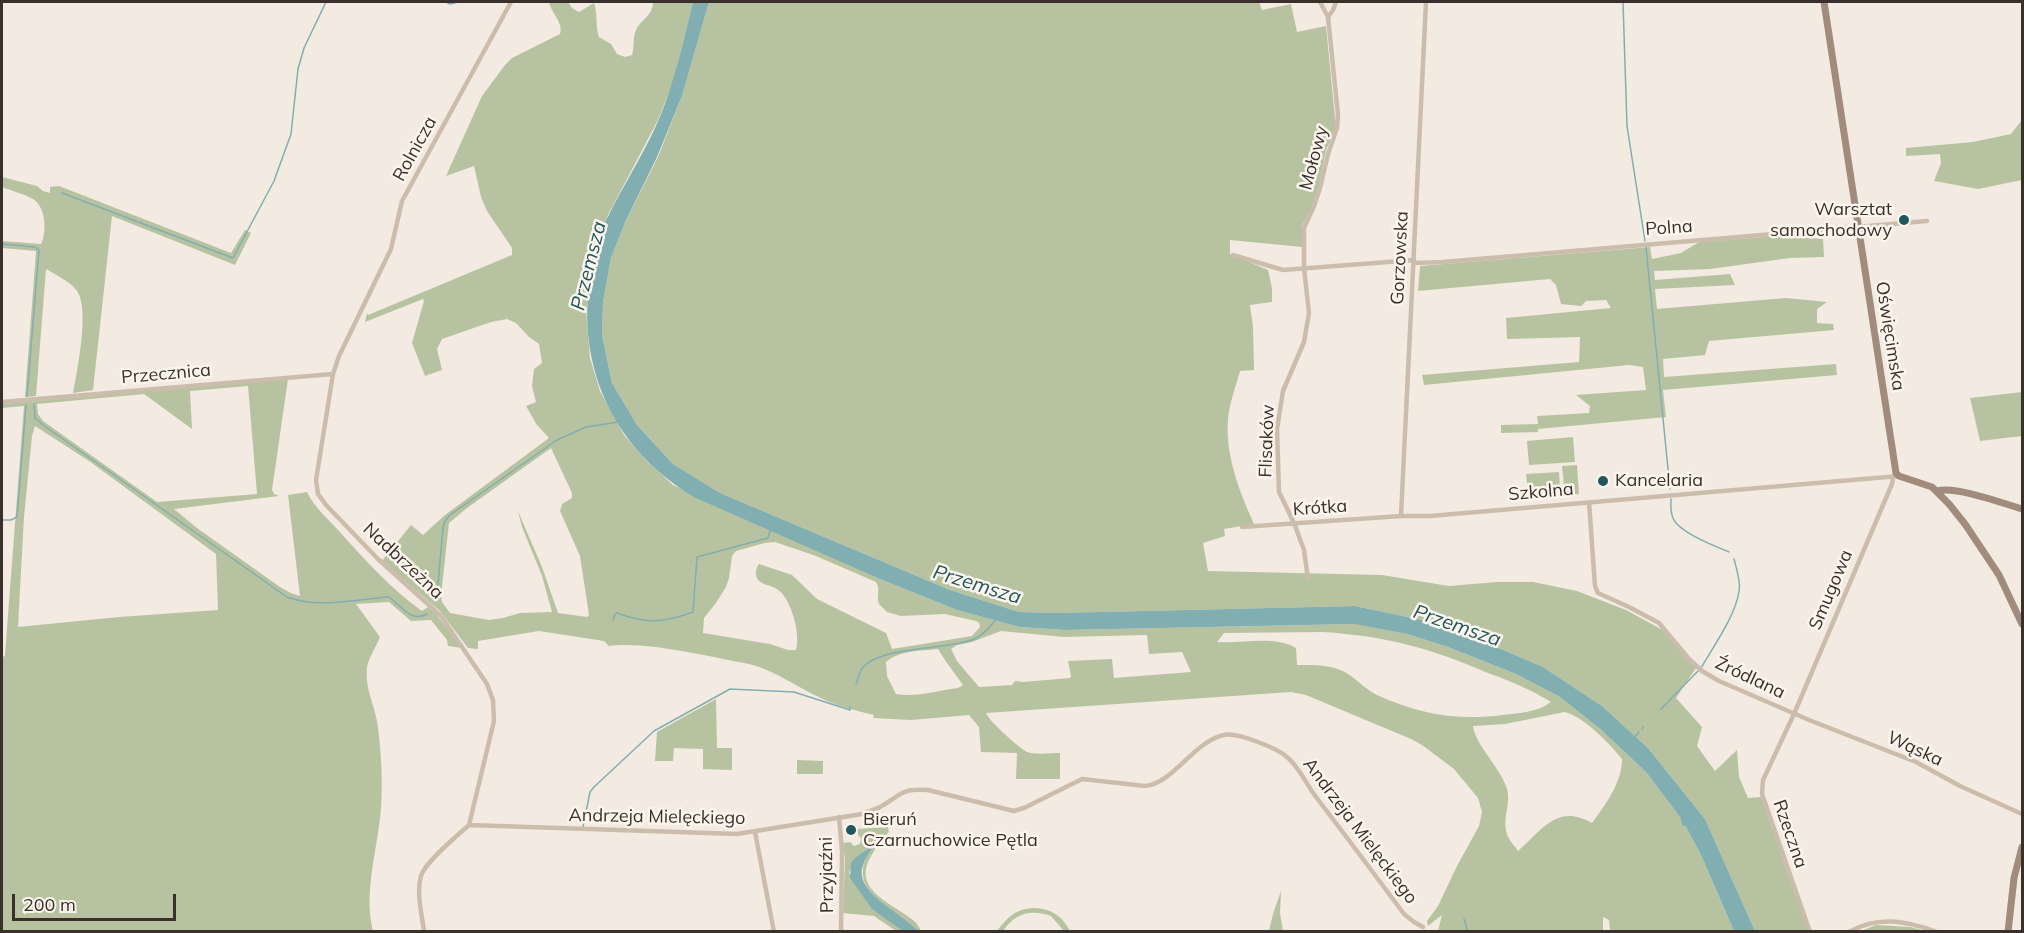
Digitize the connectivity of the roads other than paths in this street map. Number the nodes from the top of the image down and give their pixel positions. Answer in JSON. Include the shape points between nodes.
{"nodes":[{"id":1,"x":511,"y":2,"type":"edge"},
{"id":2,"x":1320,"y":2,"type":"edge"},
{"id":3,"x":1336,"y":2,"type":"edge"},
{"id":4,"x":1426,"y":2,"type":"edge"},
{"id":5,"x":1824,"y":2,"type":"edge"},
{"id":6,"x":1328,"y":17,"type":"junction"},
{"id":7,"x":1927,"y":220,"type":"dead end"},
{"id":8,"x":1858,"y":227,"type":"junction"},
{"id":9,"x":1233,"y":255,"type":"dead end"},
{"id":10,"x":1414,"y":261,"type":"junction"},
{"id":11,"x":1304,"y":268,"type":"junction"},
{"id":12,"x":358,"y":317,"type":"joint"},
{"id":13,"x":333,"y":374,"type":"junction"},
{"id":14,"x":2,"y":402,"type":"edge"},
{"id":15,"x":1896,"y":476,"type":"junction"},
{"id":16,"x":1937,"y":490,"type":"junction"},
{"id":17,"x":1589,"y":502,"type":"junction"},
{"id":18,"x":2022,"y":509,"type":"edge"},
{"id":19,"x":1401,"y":516,"type":"junction"},
{"id":20,"x":1294,"y":523,"type":"junction"},
{"id":21,"x":1242,"y":527,"type":"dead end"},
{"id":22,"x":1308,"y":579,"type":"dead end"},
{"id":23,"x":2022,"y":624,"type":"edge"},
{"id":24,"x":1794,"y":714,"type":"junction"},
{"id":25,"x":2022,"y":814,"type":"edge"},
{"id":26,"x":839,"y":817,"type":"junction"},
{"id":27,"x":469,"y":825,"type":"junction"},
{"id":28,"x":755,"y":832,"type":"junction"},
{"id":29,"x":2022,"y":847,"type":"edge"},
{"id":30,"x":1423,"y":927,"type":"dead end"},
{"id":31,"x":423,"y":932,"type":"edge"},
{"id":32,"x":774,"y":932,"type":"edge"},
{"id":33,"x":842,"y":932,"type":"edge"},
{"id":34,"x":1810,"y":932,"type":"edge"},
{"id":35,"x":1849,"y":932,"type":"edge"},
{"id":36,"x":1937,"y":932,"type":"edge"},
{"id":37,"x":2008,"y":932,"type":"edge"}],
"edges":[{"from":1,"to":12,"type":"street","name":"Rolnicza","via":[[402,201],[391,249]]},
{"from":2,"to":6,"type":"street"},
{"from":3,"to":6,"type":"street"},
{"from":4,"to":10,"type":"street","name":"Gorzowska"},
{"from":5,"to":8,"type":"street","name":"Oświęcimska"},
{"from":6,"to":11,"type":"street","name":"Mołowy","via":[[1337,128],[1304,228]]},
{"from":7,"to":8,"type":"street","name":"Polna"},
{"from":8,"to":10,"type":"street","name":"Polna","via":[[1454,261]]},
{"from":8,"to":15,"type":"street","name":"Oświęcimska"},
{"from":9,"to":11,"type":"street","name":"Polna","via":[[1279,269]]},
{"from":10,"to":11,"type":"street","name":"Polna"},
{"from":10,"to":19,"type":"street","name":"Gorzowska"},
{"from":11,"to":20,"type":"street","name":"Flisaków","via":[[1309,313],[1304,342],[1283,390],[1277,429],[1279,492]]},
{"from":12,"to":13,"type":"street","name":"Nadbrzeżna"},
{"from":13,"to":14,"type":"street","name":"Przecznica"},
{"from":13,"to":27,"type":"street","name":"Nadbrzeżna","via":[[316,474],[319,496],[378,559],[441,616],[483,676],[493,698],[494,724]]},
{"from":15,"to":16,"type":"street"},
{"from":15,"to":17,"type":"street","name":"Szkolna"},
{"from":15,"to":24,"type":"street","name":"Smugowa"},
{"from":16,"to":18,"type":"street","via":[[1952,490]]},
{"from":16,"to":23,"type":"street","via":[[2000,574]]},
{"from":17,"to":19,"type":"street","name":"Szkolna"},
{"from":17,"to":24,"type":"street","name":"Źródlana","via":[[1598,593],[1659,624],[1689,659],[1719,681]]},
{"from":19,"to":20,"type":"street","name":"Krótka"},
{"from":20,"to":21,"type":"street","name":"Krótka"},
{"from":20,"to":22,"type":"street","name":"Flisaków","via":[[1304,550]]},
{"from":24,"to":25,"type":"street","name":"Wąska","via":[[1916,762]]},
{"from":24,"to":34,"type":"street","name":"Rzeczna","via":[[1763,780],[1762,794]]},
{"from":26,"to":28,"type":"street","name":"Andrzeja Mielęckiego"},
{"from":26,"to":30,"type":"street","name":"Andrzeja Mielęckiego","via":[[862,814],[901,792],[919,789],[1014,811],[1082,779],[1151,786],[1214,738],[1234,734],[1288,758],[1404,914]]},
{"from":26,"to":33,"type":"street","name":"Przyjaźni"},
{"from":27,"to":28,"type":"street","name":"Andrzeja Mielęckiego"},
{"from":27,"to":31,"type":"street","via":[[422,874]]},
{"from":28,"to":32,"type":"street"},
{"from":29,"to":37,"type":"street"},
{"from":35,"to":36,"type":"street","via":[[1879,920],[1906,922]]}]}
